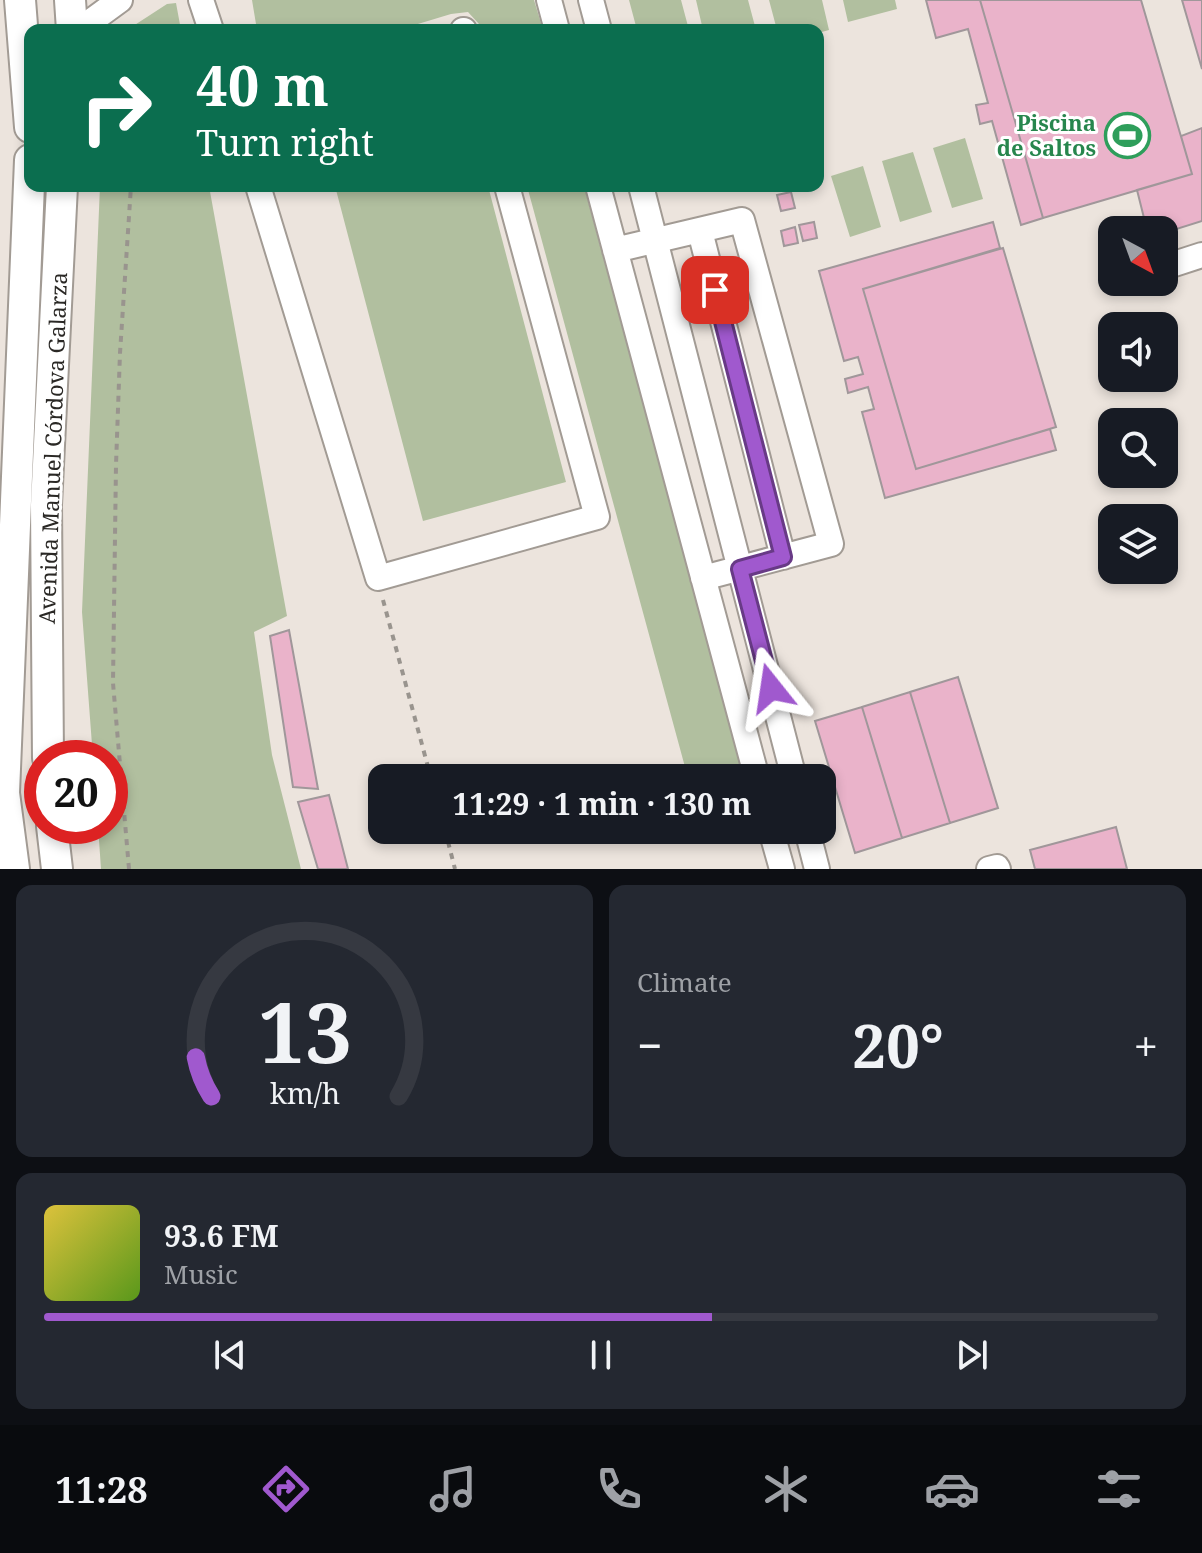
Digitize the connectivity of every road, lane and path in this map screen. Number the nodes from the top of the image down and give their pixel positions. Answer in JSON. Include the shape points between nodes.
{"nodes":[{"id":1,"x":20,"y":0,"type":"edge"},
{"id":2,"x":70,"y":0,"type":"edge"},
{"id":3,"x":120,"y":0,"type":"edge"},
{"id":4,"x":201,"y":0,"type":"edge"},
{"id":5,"x":549,"y":0,"type":"edge"},
{"id":6,"x":591,"y":0,"type":"edge"},
{"id":7,"x":72,"y":24,"type":"edge"},
{"id":8,"x":87,"y":24,"type":"edge"},
{"id":9,"x":209,"y":24,"type":"edge"},
{"id":10,"x":555,"y":24,"type":"edge"},
{"id":11,"x":597,"y":24,"type":"edge"},
{"id":12,"x":24,"y":51,"type":"edge"},
{"id":13,"x":29,"y":192,"type":"edge"},
{"id":14,"x":62,"y":192,"type":"edge"},
{"id":15,"x":131,"y":192,"type":"edge"},
{"id":16,"x":260,"y":192,"type":"edge"},
{"id":17,"x":509,"y":192,"type":"edge"},
{"id":18,"x":600,"y":192,"type":"edge"},
{"id":19,"x":642,"y":192,"type":"edge"},
{"id":20,"x":700,"y":231,"type":"junction"},
{"id":21,"x":655,"y":242,"type":"junction"},
{"id":22,"x":615,"y":250,"type":"junction"},
{"id":23,"x":1202,"y":255,"type":"edge"},
{"id":24,"x":1178,"y":263,"type":"edge"},
{"id":25,"x":783,"y":557,"type":"junction"},
{"id":26,"x":740,"y":569,"type":"junction"},
{"id":27,"x":378,"y":578,"type":"junction"},
{"id":28,"x":703,"y":578,"type":"junction"},
{"id":29,"x":48,"y":740,"type":"edge"},
{"id":30,"x":427,"y":764,"type":"edge"},
{"id":31,"x":753,"y":764,"type":"edge"},
{"id":32,"x":790,"y":764,"type":"edge"},
{"id":33,"x":54,"y":844,"type":"edge"},
{"id":34,"x":449,"y":844,"type":"edge"},
{"id":35,"x":775,"y":844,"type":"edge"},
{"id":36,"x":811,"y":844,"type":"edge"},
{"id":37,"x":14,"y":869,"type":"edge"},
{"id":38,"x":57,"y":869,"type":"edge"},
{"id":39,"x":129,"y":869,"type":"edge"},
{"id":40,"x":455,"y":869,"type":"edge"},
{"id":41,"x":782,"y":869,"type":"edge"},
{"id":42,"x":817,"y":869,"type":"edge"},
{"id":43,"x":989,"y":869,"type":"edge"},
{"id":44,"x":998,"y":869,"type":"edge"}],
"edges":[{"from":1,"to":12,"type":"main road"},
{"from":2,"to":7,"type":"main road"},
{"from":3,"to":8,"type":"street"},
{"from":4,"to":9,"type":"street"},
{"from":5,"to":10,"type":"street"},
{"from":6,"to":11,"type":"street"},
{"from":13,"to":37,"type":"main road","name":"Avenida Manuel Córdova Galarza","via":[[4,793]]},
{"from":14,"to":29,"type":"main road","name":"Avenida Manuel Córdova Galarza","via":[[46,505]]},
{"from":15,"to":39,"type":"path","via":[[120,353],[113,683]]},
{"from":16,"to":27,"type":"street"},
{"from":17,"to":27,"type":"street","via":[[597,517]]},
{"from":18,"to":22,"type":"street"},
{"from":19,"to":21,"type":"street"},
{"from":20,"to":21,"type":"street"},
{"from":20,"to":25,"type":"street"},
{"from":20,"to":25,"type":"street","via":[[742,220],[831,544]]},
{"from":21,"to":22,"type":"street"},
{"from":21,"to":26,"type":"street"},
{"from":22,"to":28,"type":"street"},
{"from":23,"to":24,"type":"street"},
{"from":25,"to":26,"type":"street"},
{"from":26,"to":28,"type":"street"},
{"from":26,"to":32,"type":"street"},
{"from":27,"to":30,"type":"path"},
{"from":28,"to":31,"type":"street"},
{"from":33,"to":38,"type":"main road"},
{"from":34,"to":40,"type":"path"},
{"from":35,"to":41,"type":"street"},
{"from":36,"to":42,"type":"street"},
{"from":43,"to":44,"type":"street"}]}
